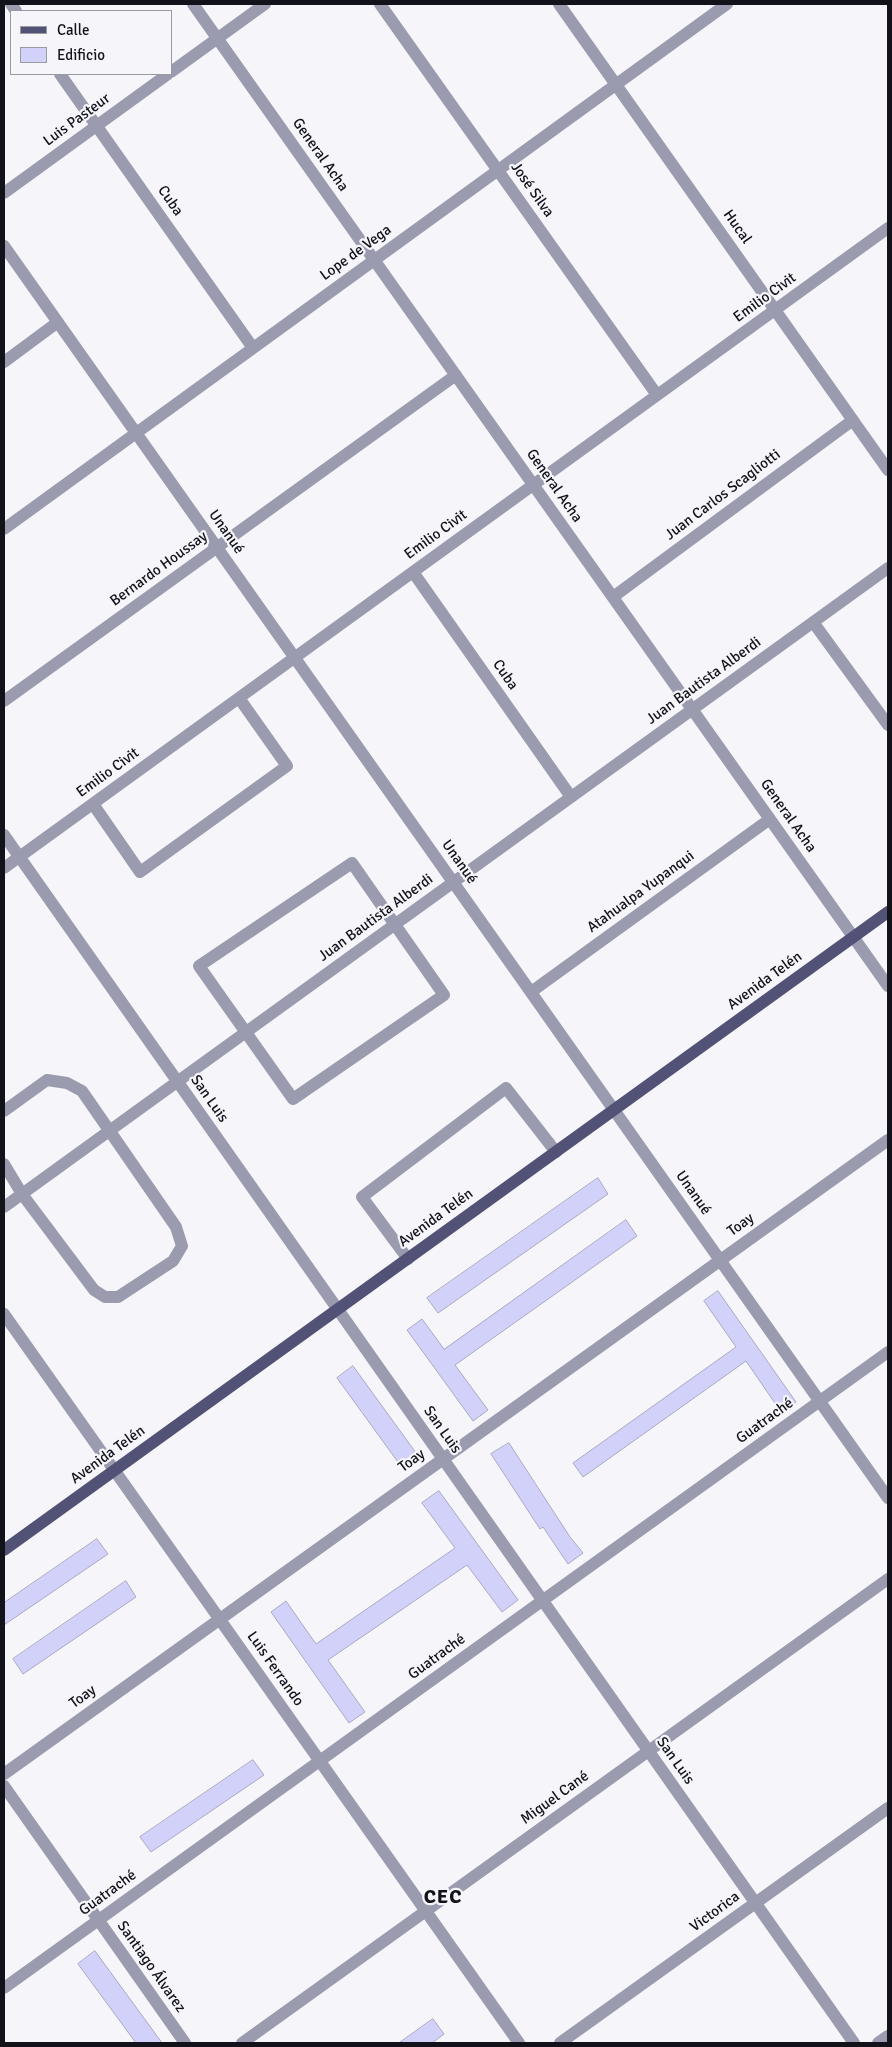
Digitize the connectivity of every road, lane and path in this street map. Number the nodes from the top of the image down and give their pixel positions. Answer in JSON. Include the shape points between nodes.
{"nodes":[{"id":1,"x":193,"y":4,"type":"edge"},
{"id":2,"x":265,"y":4,"type":"edge"},
{"id":3,"x":380,"y":4,"type":"edge"},
{"id":4,"x":559,"y":4,"type":"edge"},
{"id":5,"x":727,"y":4,"type":"edge"},
{"id":6,"x":218,"y":38,"type":"junction"},
{"id":7,"x":172,"y":71,"type":"edge"},
{"id":8,"x":61,"y":75,"type":"edge"},
{"id":9,"x":167,"y":75,"type":"edge"},
{"id":10,"x":616,"y":84,"type":"junction"},
{"id":11,"x":97,"y":126,"type":"junction"},
{"id":12,"x":498,"y":170,"type":"junction"},
{"id":13,"x":4,"y":193,"type":"edge"},
{"id":14,"x":888,"y":228,"type":"edge"},
{"id":15,"x":4,"y":246,"type":"edge"},
{"id":16,"x":374,"y":260,"type":"junction"},
{"id":17,"x":775,"y":310,"type":"junction"},
{"id":18,"x":58,"y":322,"type":"junction"},
{"id":19,"x":253,"y":348,"type":"junction"},
{"id":20,"x":4,"y":362,"type":"edge"},
{"id":21,"x":456,"y":375,"type":"junction"},
{"id":22,"x":657,"y":395,"type":"junction"},
{"id":23,"x":853,"y":420,"type":"junction"},
{"id":24,"x":136,"y":433,"type":"junction"},
{"id":25,"x":888,"y":470,"type":"edge"},
{"id":26,"x":534,"y":485,"type":"junction"},
{"id":27,"x":4,"y":529,"type":"edge"},
{"id":28,"x":217,"y":547,"type":"junction"},
{"id":29,"x":888,"y":568,"type":"edge"},
{"id":30,"x":413,"y":572,"type":"junction"},
{"id":31,"x":613,"y":597,"type":"junction"},
{"id":32,"x":813,"y":622,"type":"junction"},
{"id":33,"x":295,"y":658,"type":"junction"},
{"id":34,"x":239,"y":698,"type":"junction"},
{"id":35,"x":4,"y":701,"type":"edge"},
{"id":36,"x":692,"y":709,"type":"junction"},
{"id":37,"x":888,"y":725,"type":"edge"},
{"id":38,"x":571,"y":797,"type":"junction"},
{"id":39,"x":93,"y":804,"type":"junction"},
{"id":40,"x":770,"y":819,"type":"junction"},
{"id":41,"x":4,"y":835,"type":"edge"},
{"id":42,"x":19,"y":857,"type":"junction"},
{"id":43,"x":4,"y":868,"type":"edge"},
{"id":44,"x":453,"y":882,"type":"junction"},
{"id":45,"x":888,"y":912,"type":"edge"},
{"id":46,"x":394,"y":924,"type":"junction"},
{"id":47,"x":854,"y":937,"type":"junction"},
{"id":48,"x":888,"y":986,"type":"edge"},
{"id":49,"x":531,"y":992,"type":"junction"},
{"id":50,"x":245,"y":1032,"type":"junction"},
{"id":51,"x":177,"y":1082,"type":"junction"},
{"id":52,"x":614,"y":1110,"type":"junction"},
{"id":53,"x":4,"y":1111,"type":"edge"},
{"id":54,"x":109,"y":1131,"type":"junction"},
{"id":55,"x":888,"y":1140,"type":"edge"},
{"id":56,"x":556,"y":1152,"type":"junction"},
{"id":57,"x":4,"y":1164,"type":"edge"},
{"id":58,"x":22,"y":1194,"type":"junction"},
{"id":59,"x":4,"y":1207,"type":"edge"},
{"id":60,"x":408,"y":1259,"type":"junction"},
{"id":61,"x":720,"y":1260,"type":"junction"},
{"id":62,"x":337,"y":1310,"type":"junction"},
{"id":63,"x":4,"y":1314,"type":"edge"},
{"id":64,"x":888,"y":1352,"type":"edge"},
{"id":65,"x":820,"y":1401,"type":"junction"},
{"id":66,"x":443,"y":1459,"type":"junction"},
{"id":67,"x":114,"y":1470,"type":"junction"},
{"id":68,"x":888,"y":1498,"type":"edge"},
{"id":69,"x":4,"y":1550,"type":"edge"},
{"id":70,"x":888,"y":1579,"type":"edge"},
{"id":71,"x":542,"y":1601,"type":"junction"},
{"id":72,"x":220,"y":1619,"type":"junction"},
{"id":73,"x":648,"y":1751,"type":"junction"},
{"id":74,"x":320,"y":1761,"type":"junction"},
{"id":75,"x":4,"y":1774,"type":"edge"},
{"id":76,"x":4,"y":1786,"type":"edge"},
{"id":77,"x":888,"y":1808,"type":"edge"},
{"id":78,"x":755,"y":1903,"type":"junction"},
{"id":79,"x":426,"y":1911,"type":"junction"},
{"id":80,"x":98,"y":1920,"type":"junction"},
{"id":81,"x":4,"y":1988,"type":"edge"},
{"id":82,"x":888,"y":2036,"type":"edge"},
{"id":83,"x":186,"y":2043,"type":"edge"},
{"id":84,"x":242,"y":2043,"type":"edge"},
{"id":85,"x":519,"y":2043,"type":"edge"},
{"id":86,"x":560,"y":2043,"type":"edge"},
{"id":87,"x":854,"y":2043,"type":"edge"},
{"id":88,"x":878,"y":2043,"type":"edge"}],
"edges":[{"from":1,"to":6,"type":"street","name":"General Acha"},
{"from":2,"to":6,"type":"street"},
{"from":3,"to":12,"type":"street","name":"José Silva"},
{"from":4,"to":10,"type":"street","name":"Hucal"},
{"from":5,"to":10,"type":"street","name":"Lope de Vega"},
{"from":6,"to":7,"type":"street"},
{"from":6,"to":16,"type":"street","name":"General Acha"},
{"from":8,"to":11,"type":"street","name":"Cuba"},
{"from":9,"to":11,"type":"street","name":"Luis Pasteur"},
{"from":10,"to":12,"type":"street","name":"Lope de Vega"},
{"from":10,"to":17,"type":"street","name":"Hucal"},
{"from":11,"to":13,"type":"street","name":"Luis Pasteur"},
{"from":11,"to":19,"type":"street","name":"Cuba"},
{"from":12,"to":16,"type":"street","name":"Lope de Vega"},
{"from":12,"to":22,"type":"street","name":"José Silva"},
{"from":14,"to":17,"type":"street","name":"Emilio Civit"},
{"from":15,"to":18,"type":"street","name":"Unanué"},
{"from":16,"to":19,"type":"street","name":"Lope de Vega"},
{"from":16,"to":21,"type":"street","name":"General Acha"},
{"from":17,"to":22,"type":"street","name":"Emilio Civit"},
{"from":17,"to":23,"type":"street","name":"Hucal"},
{"from":18,"to":20,"type":"street"},
{"from":18,"to":24,"type":"street","name":"Unanué"},
{"from":19,"to":24,"type":"street","name":"Lope de Vega"},
{"from":21,"to":26,"type":"street","name":"General Acha"},
{"from":21,"to":28,"type":"street","name":"Bernardo Houssay"},
{"from":22,"to":26,"type":"street","name":"Emilio Civit"},
{"from":23,"to":25,"type":"street","name":"Hucal"},
{"from":23,"to":31,"type":"street","name":"Juan Carlos Scagliotti"},
{"from":24,"to":27,"type":"street","name":"Lope de Vega"},
{"from":24,"to":28,"type":"street","name":"Unanué"},
{"from":26,"to":30,"type":"street","name":"Emilio Civit"},
{"from":26,"to":31,"type":"street","name":"General Acha"},
{"from":28,"to":33,"type":"street","name":"Unanué"},
{"from":28,"to":35,"type":"street","name":"Bernardo Houssay"},
{"from":29,"to":32,"type":"street","name":"Juan Bautista Alberdi"},
{"from":30,"to":33,"type":"street","name":"Emilio Civit"},
{"from":30,"to":38,"type":"street","name":"Cuba"},
{"from":31,"to":36,"type":"street","name":"General Acha"},
{"from":32,"to":36,"type":"street","name":"Juan Bautista Alberdi"},
{"from":32,"to":37,"type":"street"},
{"from":33,"to":34,"type":"street","name":"Emilio Civit"},
{"from":33,"to":44,"type":"street","name":"Unanué"},
{"from":34,"to":39,"type":"street","name":"Emilio Civit"},
{"from":34,"to":39,"type":"street","via":[[287,766],[140,872]]},
{"from":36,"to":38,"type":"street","name":"Juan Bautista Alberdi"},
{"from":36,"to":40,"type":"street","name":"General Acha"},
{"from":38,"to":44,"type":"street","name":"Juan Bautista Alberdi"},
{"from":39,"to":42,"type":"street","name":"Emilio Civit"},
{"from":40,"to":47,"type":"street","name":"General Acha"},
{"from":40,"to":49,"type":"street","name":"Atahualpa Yupanqui"},
{"from":41,"to":42,"type":"street","name":"San Luis"},
{"from":42,"to":43,"type":"street","name":"Emilio Civit"},
{"from":42,"to":51,"type":"street","name":"San Luis"},
{"from":44,"to":46,"type":"street","name":"Juan Bautista Alberdi"},
{"from":44,"to":49,"type":"street","name":"Unanué"},
{"from":45,"to":47,"type":"main road","name":"Avenida Telén"},
{"from":46,"to":50,"type":"street","name":"Juan Bautista Alberdi"},
{"from":46,"to":50,"type":"street","via":[[352,863],[199,966]]},
{"from":46,"to":50,"type":"street","via":[[444,995],[293,1099]]},
{"from":47,"to":48,"type":"street","name":"General Acha"},
{"from":47,"to":52,"type":"main road","name":"Avenida Telén"},
{"from":49,"to":52,"type":"street","name":"Unanué"},
{"from":50,"to":51,"type":"street","name":"Juan Bautista Alberdi"},
{"from":51,"to":54,"type":"street","name":"Juan Bautista Alberdi"},
{"from":51,"to":62,"type":"street","name":"San Luis"},
{"from":52,"to":56,"type":"main road","name":"Avenida Telén"},
{"from":52,"to":61,"type":"street","name":"Unanué"},
{"from":53,"to":54,"type":"street","via":[[47,1080],[67,1083],[82,1091]]},
{"from":54,"to":58,"type":"street","name":"Juan Bautista Alberdi"},
{"from":54,"to":58,"type":"street","via":[[176,1228],[182,1246],[173,1261],[118,1297],[105,1296],[94,1290]]},
{"from":55,"to":61,"type":"street","name":"Toay"},
{"from":56,"to":60,"type":"main road","name":"Avenida Telén"},
{"from":56,"to":60,"type":"street","via":[[506,1088],[362,1197]]},
{"from":57,"to":58,"type":"street"},
{"from":58,"to":59,"type":"street","name":"Juan Bautista Alberdi"},
{"from":60,"to":62,"type":"main road","name":"Avenida Telén"},
{"from":61,"to":65,"type":"street","name":"Unanué"},
{"from":61,"to":66,"type":"street","name":"Toay"},
{"from":62,"to":66,"type":"street","name":"San Luis"},
{"from":62,"to":67,"type":"main road","name":"Avenida Telén"},
{"from":63,"to":67,"type":"street","name":"Luis Ferrando"},
{"from":64,"to":65,"type":"street","name":"Guatraché"},
{"from":65,"to":68,"type":"street","name":"Unanué"},
{"from":65,"to":71,"type":"street","name":"Guatraché"},
{"from":66,"to":71,"type":"street","name":"San Luis"},
{"from":66,"to":72,"type":"street","name":"Toay"},
{"from":67,"to":69,"type":"main road","name":"Avenida Telén"},
{"from":67,"to":72,"type":"street","name":"Luis Ferrando"},
{"from":70,"to":73,"type":"street","name":"Miguel Cané"},
{"from":71,"to":73,"type":"street","name":"San Luis"},
{"from":71,"to":74,"type":"street","name":"Guatraché"},
{"from":72,"to":74,"type":"street","name":"Luis Ferrando"},
{"from":72,"to":75,"type":"street","name":"Toay"},
{"from":73,"to":78,"type":"street","name":"San Luis"},
{"from":73,"to":79,"type":"street","name":"Miguel Cané"},
{"from":74,"to":79,"type":"street","name":"Luis Ferrando"},
{"from":74,"to":80,"type":"street","name":"Guatraché"},
{"from":76,"to":80,"type":"street","name":"Santiago Álvarez"},
{"from":77,"to":78,"type":"street","name":"Victorica"},
{"from":78,"to":86,"type":"street","name":"Victorica"},
{"from":78,"to":87,"type":"street","name":"San Luis"},
{"from":79,"to":84,"type":"street","name":"Miguel Cané"},
{"from":79,"to":85,"type":"street","name":"Luis Ferrando"},
{"from":80,"to":81,"type":"street","name":"Guatraché"},
{"from":80,"to":83,"type":"street","name":"Santiago Álvarez"},
{"from":82,"to":88,"type":"street"}]}
